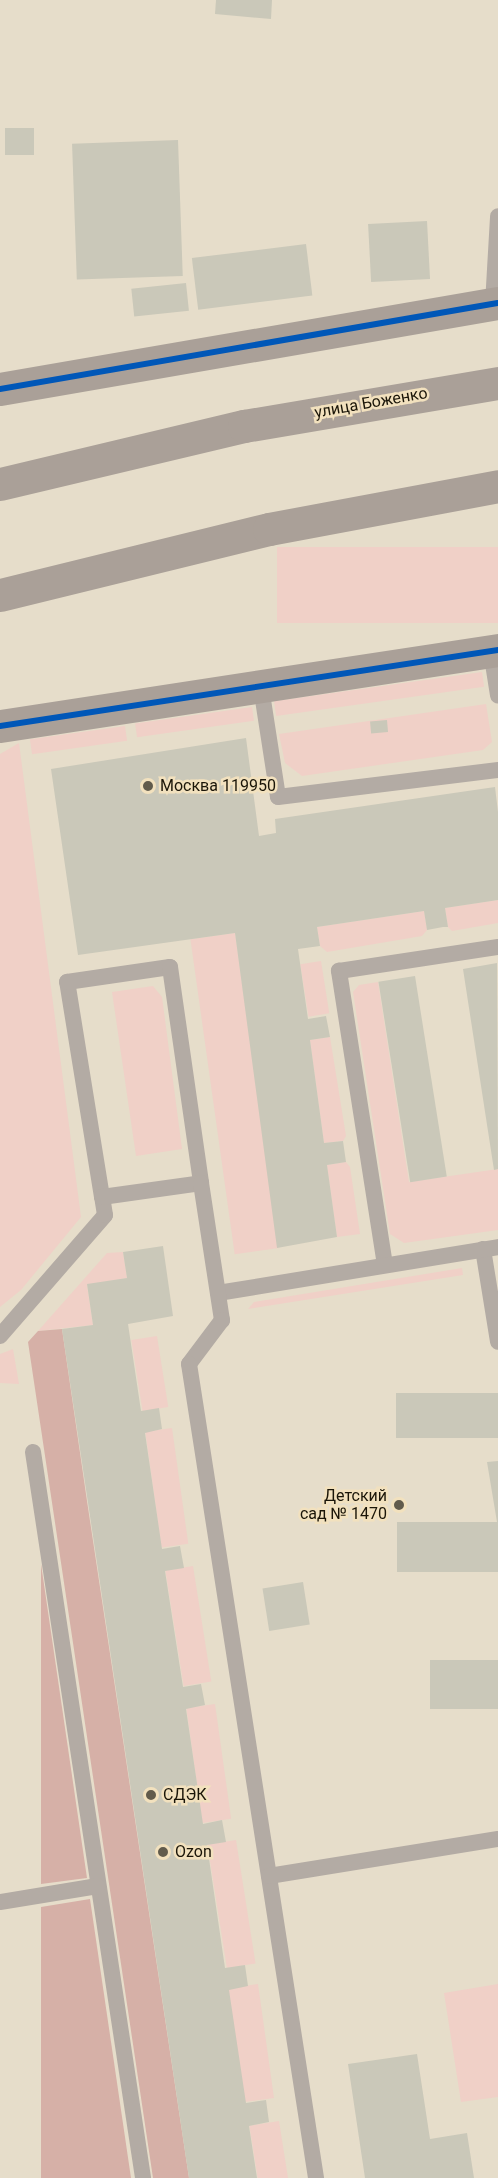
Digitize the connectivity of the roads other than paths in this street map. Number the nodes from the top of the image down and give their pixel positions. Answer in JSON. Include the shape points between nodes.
{"nodes":[{"id":1,"x":498,"y":216,"type":"edge"},
{"id":2,"x":496,"y":304,"type":"edge"},
{"id":3,"x":498,"y":383,"type":"edge"},
{"id":4,"x":0,"y":389,"type":"edge"},
{"id":5,"x":0,"y":484,"type":"edge"},
{"id":6,"x":498,"y":486,"type":"edge"},
{"id":7,"x":0,"y":595,"type":"edge"},
{"id":8,"x":495,"y":651,"type":"edge"},
{"id":9,"x":261,"y":687,"type":"junction"},
{"id":10,"x":498,"y":695,"type":"edge"},
{"id":11,"x":0,"y":726,"type":"edge"},
{"id":12,"x":498,"y":770,"type":"edge"},
{"id":13,"x":498,"y":947,"type":"edge"},
{"id":14,"x":201,"y":1183,"type":"junction"},
{"id":15,"x":102,"y":1197,"type":"junction"},
{"id":16,"x":490,"y":1248,"type":"edge"},
{"id":17,"x":385,"y":1265,"type":"junction"},
{"id":18,"x":218,"y":1293,"type":"junction"},
{"id":19,"x":0,"y":1336,"type":"edge"},
{"id":20,"x":498,"y":1342,"type":"edge"},
{"id":21,"x":33,"y":1452,"type":"dead end"},
{"id":22,"x":498,"y":1839,"type":"edge"},
{"id":23,"x":269,"y":1876,"type":"junction"},
{"id":24,"x":98,"y":1886,"type":"junction"},
{"id":25,"x":0,"y":1902,"type":"edge"},
{"id":26,"x":142,"y":2178,"type":"edge"},
{"id":27,"x":316,"y":2178,"type":"edge"}],
"edges":[{"from":1,"to":2,"type":"lane"},
{"from":2,"to":4,"type":"main road"},
{"from":3,"to":5,"type":"main road","name":"улица Боженко","via":[[244,426]]},
{"from":6,"to":7,"type":"main road","via":[[228,540]]},
{"from":8,"to":9,"type":"main road"},
{"from":8,"to":10,"type":"lane"},
{"from":9,"to":11,"type":"main road"},
{"from":9,"to":12,"type":"lane","via":[[278,797]]},
{"from":13,"to":17,"type":"lane","via":[[339,971]]},
{"from":14,"to":15,"type":"lane"},
{"from":14,"to":15,"type":"lane","via":[[170,967],[67,982]]},
{"from":14,"to":18,"type":"lane"},
{"from":15,"to":19,"type":"lane","via":[[105,1215]]},
{"from":16,"to":17,"type":"lane"},
{"from":16,"to":20,"type":"lane"},
{"from":17,"to":18,"type":"lane"},
{"from":18,"to":23,"type":"lane","via":[[222,1320],[189,1364]]},
{"from":21,"to":24,"type":"lane"},
{"from":22,"to":23,"type":"lane"},
{"from":23,"to":27,"type":"lane"},
{"from":24,"to":25,"type":"lane"},
{"from":24,"to":26,"type":"lane"}]}
